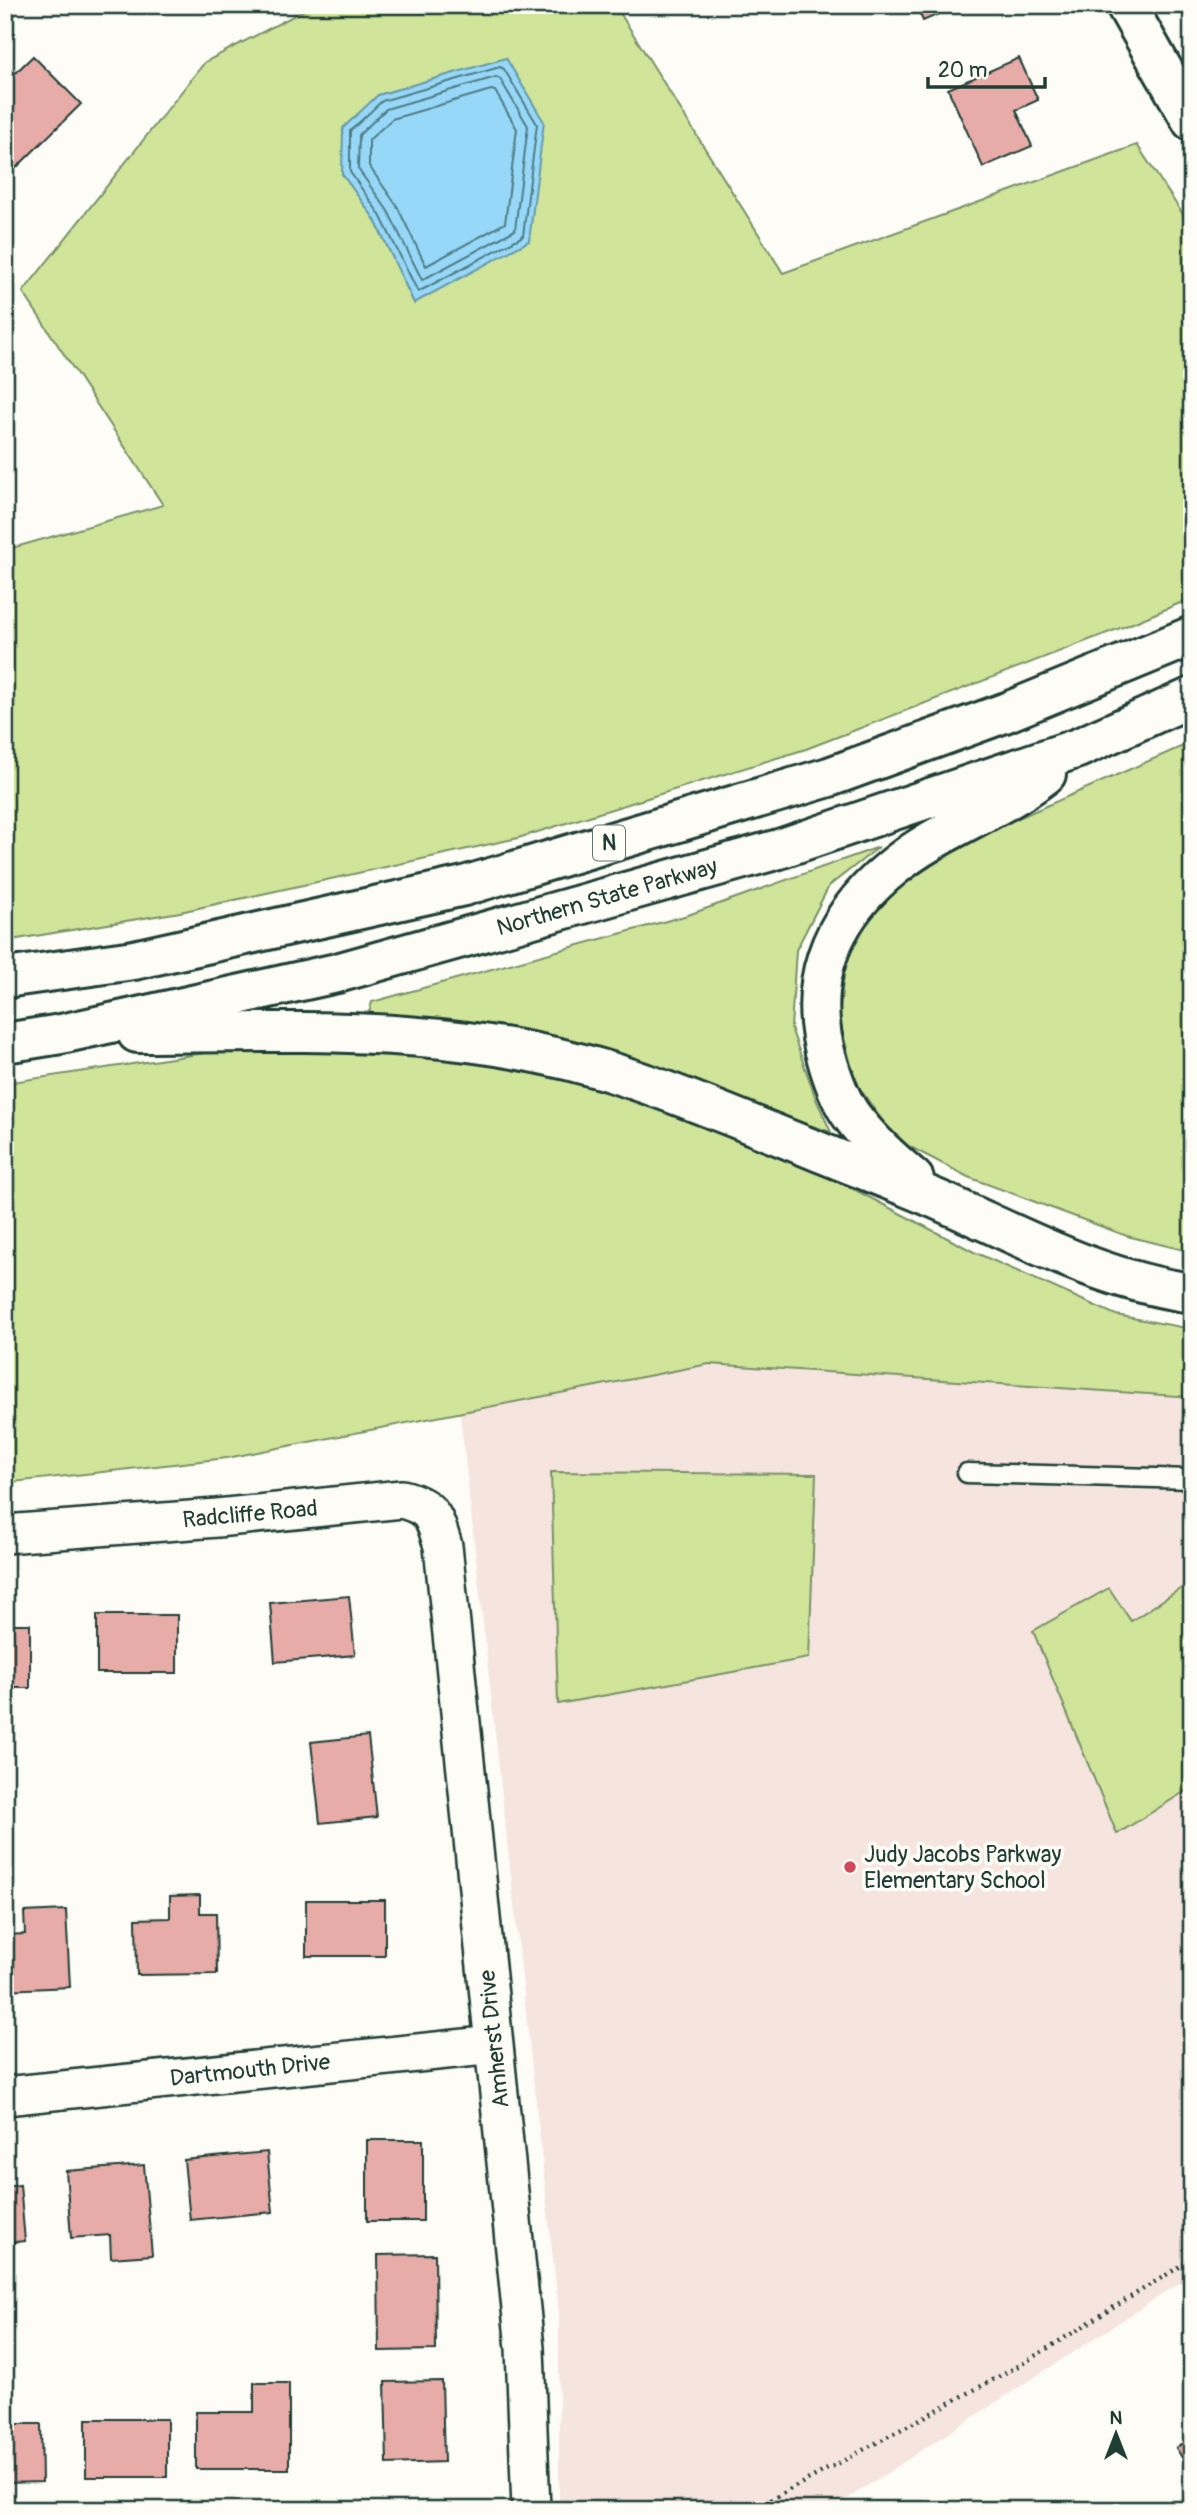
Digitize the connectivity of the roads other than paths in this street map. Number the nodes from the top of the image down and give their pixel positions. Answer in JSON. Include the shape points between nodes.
{"nodes":[{"id":1,"x":1126,"y":5,"type":"edge"},
{"id":2,"x":1192,"y":121,"type":"edge"},
{"id":3,"x":1192,"y":636,"type":"edge"},
{"id":4,"x":1192,"y":697,"type":"edge"},
{"id":5,"x":1078,"y":748,"type":"junction"},
{"id":6,"x":5,"y":978,"type":"edge"},
{"id":7,"x":61,"y":1034,"type":"junction"},
{"id":8,"x":5,"y":1043,"type":"edge"},
{"id":9,"x":943,"y":1202,"type":"junction"},
{"id":10,"x":1192,"y":1293,"type":"edge"},
{"id":11,"x":967,"y":1473,"type":"dead end"},
{"id":12,"x":1192,"y":1479,"type":"edge"},
{"id":13,"x":5,"y":1534,"type":"edge"},
{"id":14,"x":445,"y":1570,"type":"joint"},
{"id":15,"x":494,"y":2045,"type":"junction"},
{"id":16,"x":5,"y":2096,"type":"edge"},
{"id":17,"x":531,"y":2510,"type":"edge"}],
"edges":[{"from":1,"to":2,"type":"main road"},
{"from":3,"to":6,"type":"main road","number":"N","via":[[1007,712],[829,777],[464,886],[134,960]]},
{"from":4,"to":5,"type":"main road","name":"Northern State Parkway","number":"N"},
{"from":5,"to":7,"type":"main road","name":"Northern State Parkway","number":"N","via":[[779,849],[337,972]]},
{"from":5,"to":9,"type":"main road","via":[[1026,790],[921,847],[864,891],[825,961],[819,998],[820,1037],[849,1113],[876,1147]]},
{"from":7,"to":8,"type":"main road","name":"Northern State Parkway","number":"N"},
{"from":7,"to":9,"type":"main road","via":[[398,1034],[550,1054],[634,1080]]},
{"from":9,"to":10,"type":"main road","via":[[1041,1248],[1101,1270]]},
{"from":11,"to":12,"type":"lane"},
{"from":13,"to":14,"type":"street","name":"Radcliffe Road","via":[[402,1499],[423,1504],[434,1519]]},
{"from":14,"to":15,"type":"street","name":"Amherst Drive"},
{"from":15,"to":16,"type":"street","name":"Dartmouth Drive"},
{"from":15,"to":17,"type":"street","name":"Amherst Drive","via":[[525,2348]]}]}
